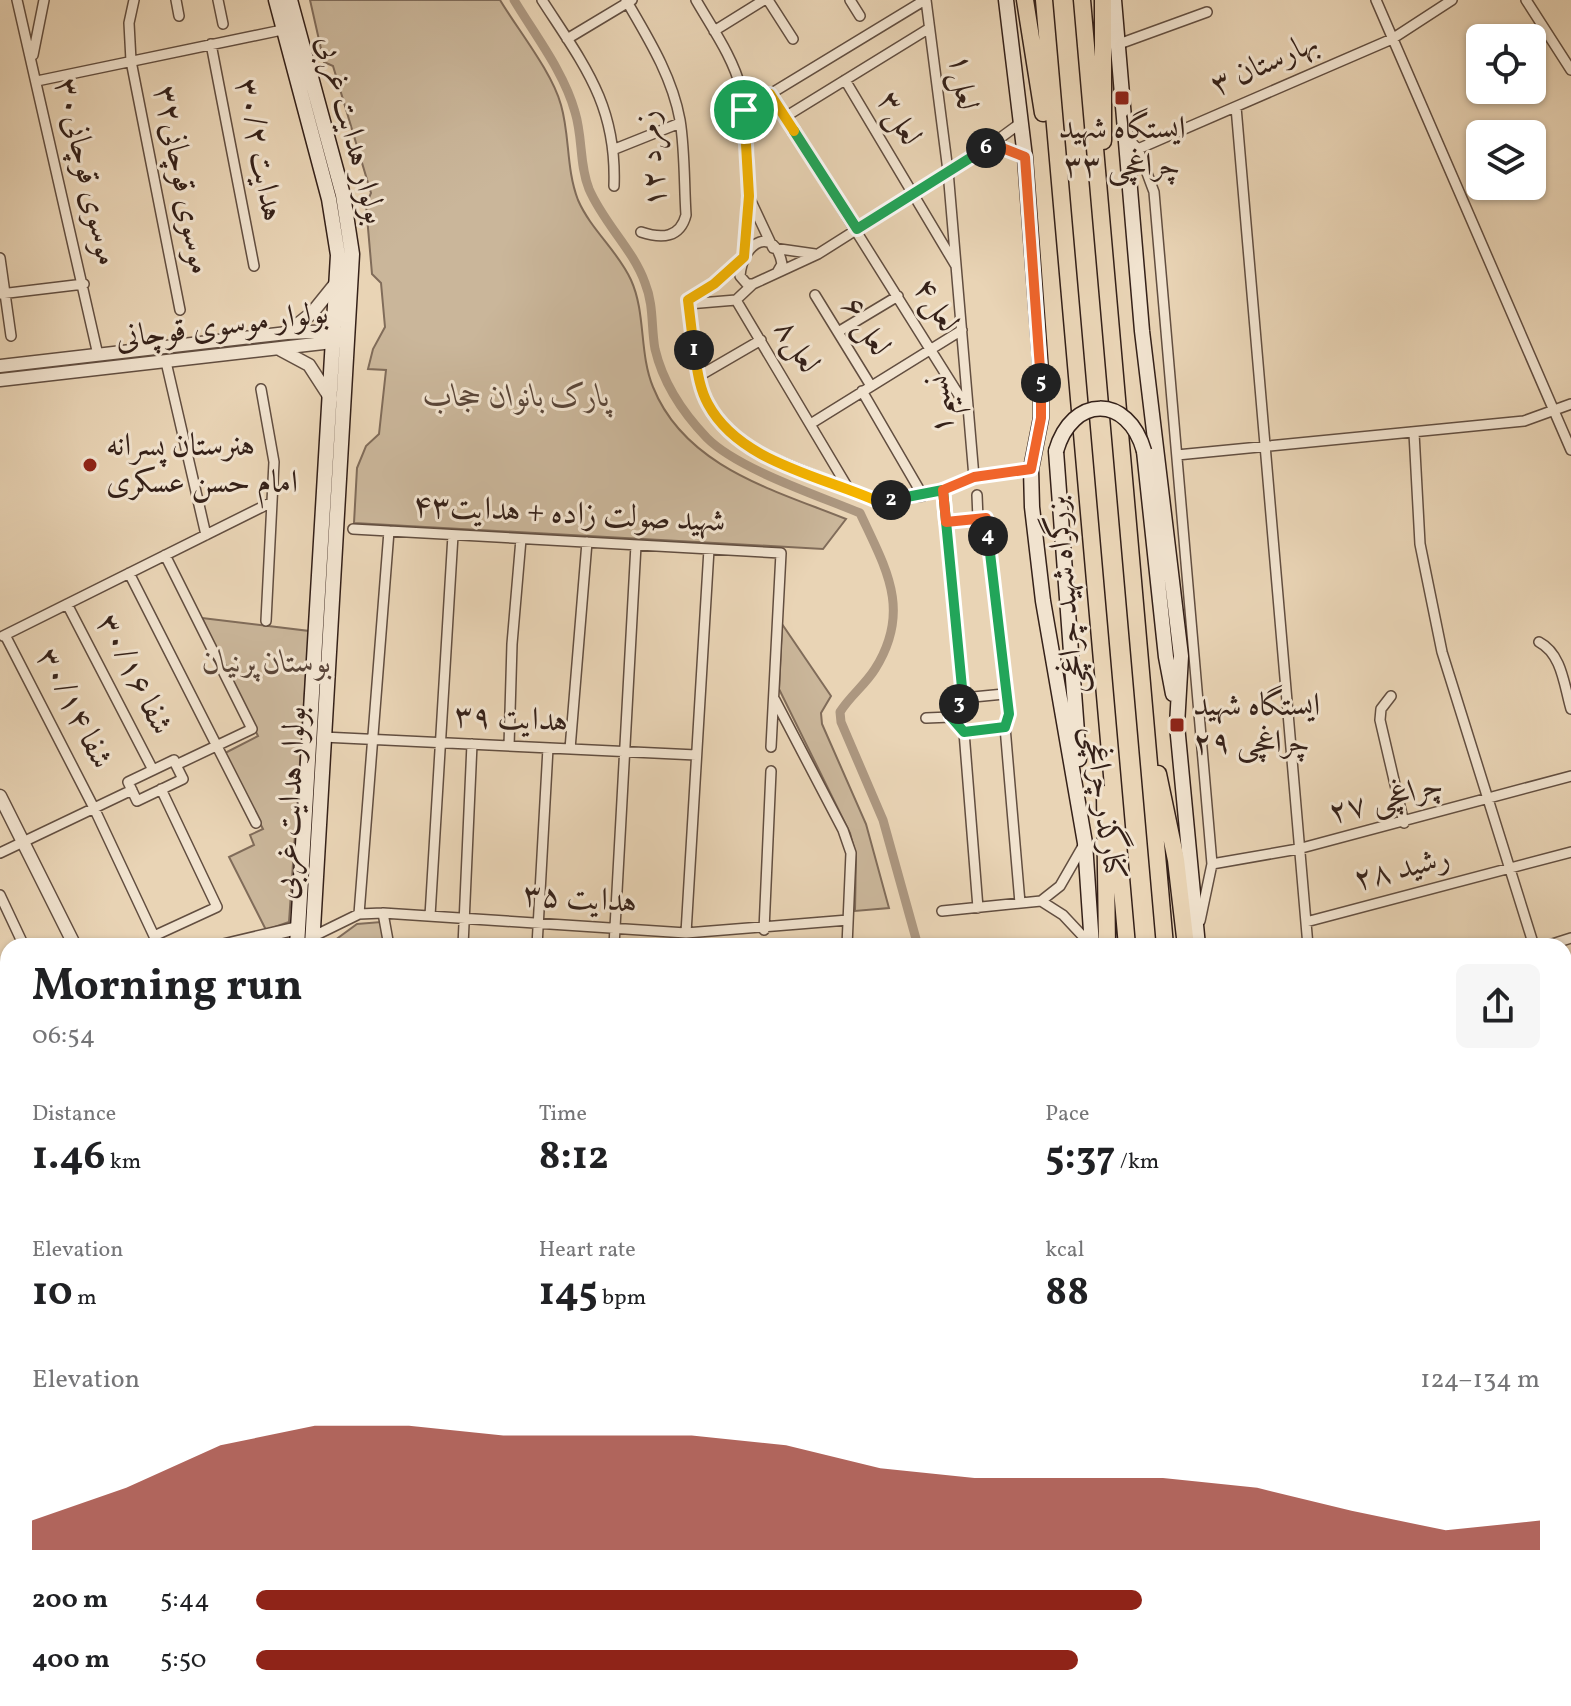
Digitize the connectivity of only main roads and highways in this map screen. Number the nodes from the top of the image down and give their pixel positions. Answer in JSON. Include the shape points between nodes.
{"nodes":[{"id":1,"x":276,"y":0,"type":"edge"},
{"id":2,"x":290,"y":0,"type":"edge"},
{"id":3,"x":1006,"y":0,"type":"edge"},
{"id":4,"x":1025,"y":0,"type":"edge"},
{"id":5,"x":1044,"y":0,"type":"edge"},
{"id":6,"x":1082,"y":0,"type":"edge"},
{"id":7,"x":1103,"y":0,"type":"edge"},
{"id":8,"x":1114,"y":0,"type":"edge"},
{"id":9,"x":1100,"y":199,"type":"junction"},
{"id":10,"x":1060,"y":210,"type":"junction"},
{"id":11,"x":338,"y":338,"type":"junction"},
{"id":12,"x":323,"y":632,"type":"junction"},
{"id":13,"x":1177,"y":714,"type":"junction"},
{"id":14,"x":1145,"y":731,"type":"junction"},
{"id":15,"x":1109,"y":749,"type":"junction"},
{"id":16,"x":1085,"y":843,"type":"junction"},
{"id":17,"x":297,"y":938,"type":"edge"},
{"id":18,"x":312,"y":938,"type":"edge"},
{"id":19,"x":1091,"y":938,"type":"edge"},
{"id":20,"x":1107,"y":938,"type":"edge"},
{"id":21,"x":1126,"y":938,"type":"edge"},
{"id":22,"x":1164,"y":938,"type":"edge"},
{"id":23,"x":1185,"y":938,"type":"edge"},
{"id":24,"x":1198,"y":938,"type":"edge"}],
"edges":[{"from":1,"to":11,"type":"main road","name":"بولوار هدایت غربی","via":[[337,242]]},
{"from":2,"to":11,"type":"main road","name":"بولوار هدایت غربی","via":[[350,228],[352,254]]},
{"from":3,"to":16,"type":"main road","name":"کنارگذر چراغچی","via":[[1022,122],[1041,372],[1041,418],[1031,469],[1043,601]]},
{"from":4,"to":10,"type":"highway"},
{"from":5,"to":10,"type":"highway","name":"بزرگراه شهید چراغچی"},
{"from":6,"to":9,"type":"highway","name":"بزرگراه شهید چراغچی"},
{"from":7,"to":9,"type":"highway"},
{"from":8,"to":13,"type":"main road","via":[[1142,331],[1181,656]]},
{"from":9,"to":14,"type":"highway","name":"بزرگراه شهید چراغچی"},
{"from":10,"to":15,"type":"highway","name":"بزرگراه شهید چراغچی"},
{"from":11,"to":12,"type":"main road","name":"بولوار هدایت غربی"},
{"from":11,"to":12,"type":"main road","name":"بولوار هدایت غربی"},
{"from":12,"to":17,"type":"main road","name":"بولوار هدایت غربی"},
{"from":12,"to":18,"type":"main road","name":"بولوار هدایت غربی"},
{"from":13,"to":16,"type":"main road","bridge":true,"via":[[1144,451],[1127,419],[1096,408],[1080,413],[1063,428],[1056,451]]},
{"from":13,"to":24,"type":"main road"},
{"from":14,"to":22,"type":"highway","name":"بزرگراه شهید چراغچی"},
{"from":14,"to":23,"type":"highway","via":[[1176,860]]},
{"from":15,"to":20,"type":"highway","via":[[1103,816]]},
{"from":15,"to":21,"type":"highway","name":"بزرگراه شهید چراغچی"},
{"from":16,"to":19,"type":"main road","name":"کنارگذر چراغچی"}]}
